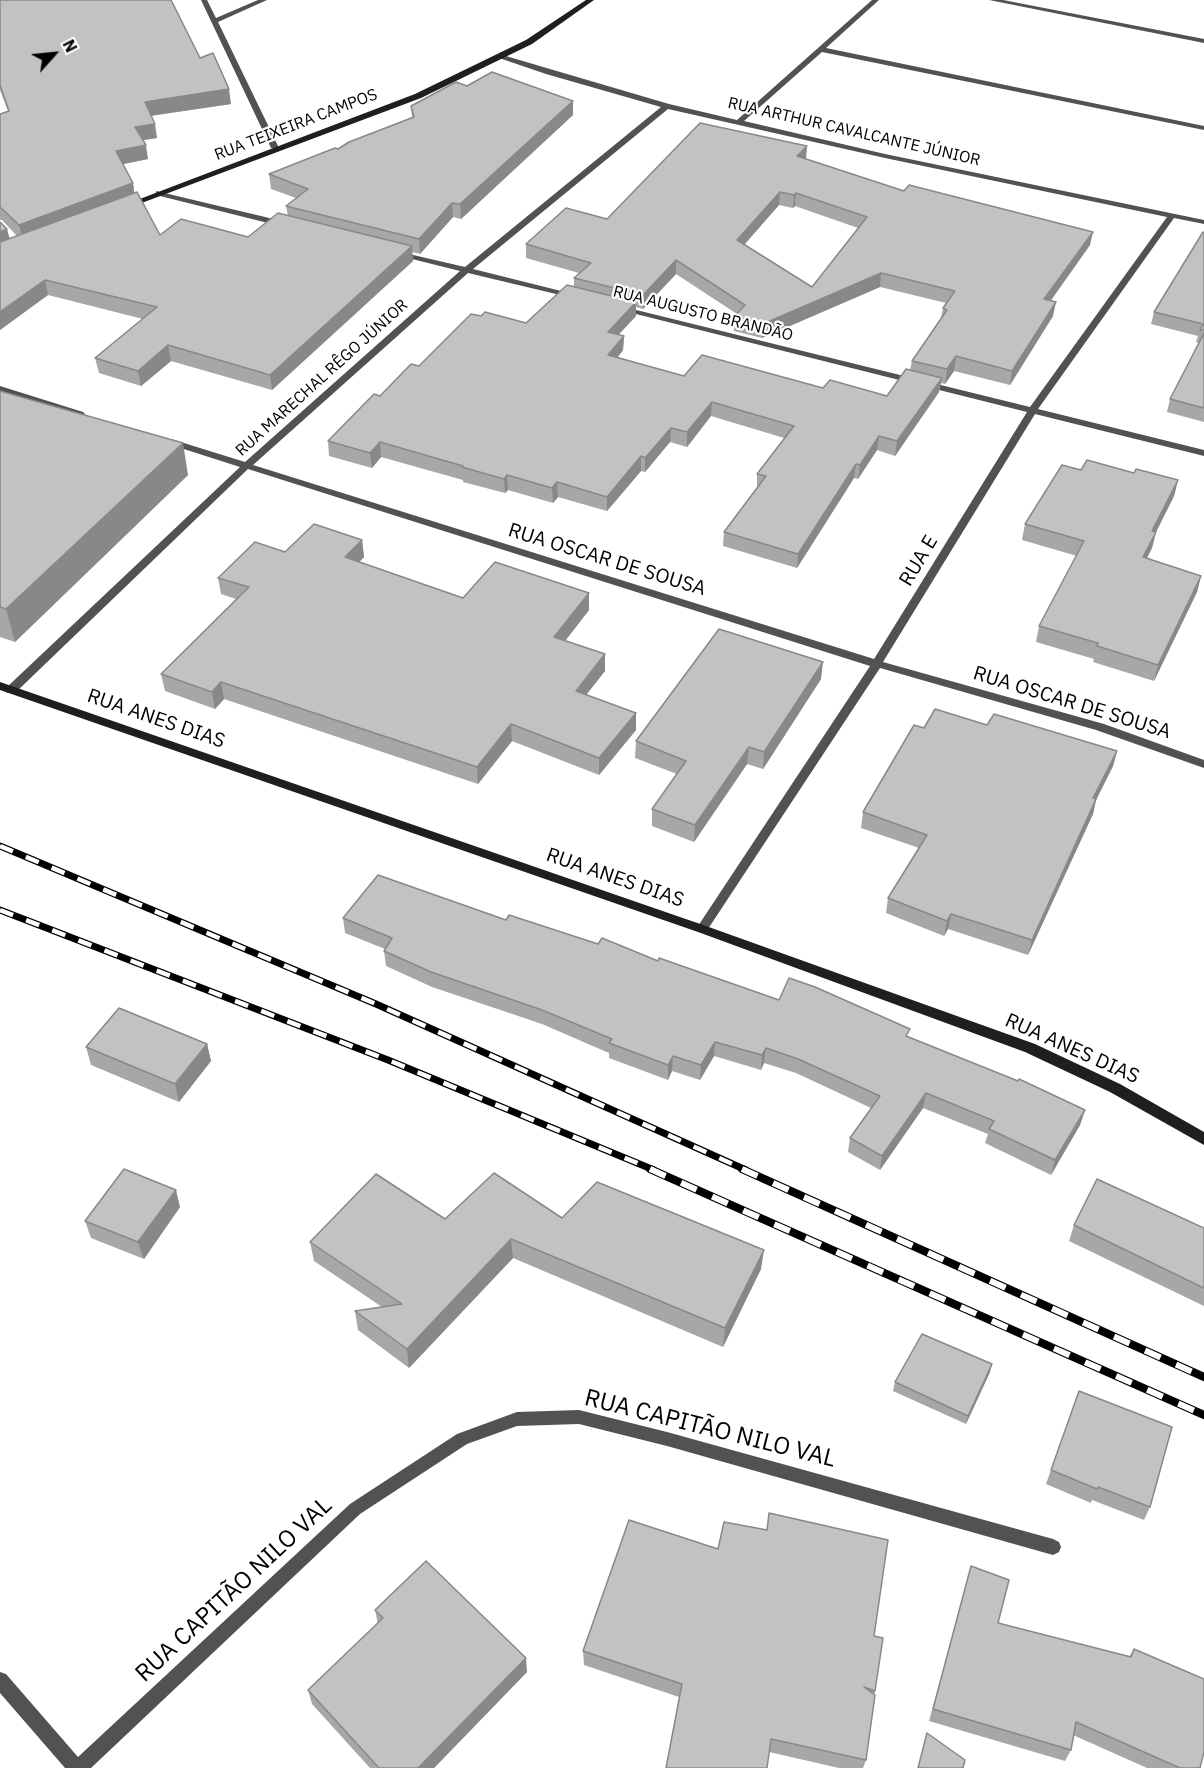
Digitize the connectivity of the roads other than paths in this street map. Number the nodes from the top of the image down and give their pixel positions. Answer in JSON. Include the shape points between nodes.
{"nodes":[{"id":1,"x":204,"y":0,"type":"edge"},
{"id":2,"x":264,"y":0,"type":"edge"},
{"id":3,"x":591,"y":0,"type":"edge"},
{"id":4,"x":876,"y":0,"type":"edge"},
{"id":5,"x":992,"y":0,"type":"edge"},
{"id":6,"x":214,"y":21,"type":"junction"},
{"id":7,"x":1204,"y":41,"type":"edge"},
{"id":8,"x":820,"y":49,"type":"junction"},
{"id":9,"x":502,"y":56,"type":"junction"},
{"id":10,"x":668,"y":106,"type":"junction"},
{"id":11,"x":739,"y":122,"type":"junction"},
{"id":12,"x":1204,"y":128,"type":"edge"},
{"id":13,"x":276,"y":148,"type":"junction"},
{"id":14,"x":159,"y":193,"type":"junction"},
{"id":15,"x":117,"y":210,"type":"edge"},
{"id":16,"x":1172,"y":215,"type":"junction"},
{"id":17,"x":1204,"y":222,"type":"edge"},
{"id":18,"x":296,"y":228,"type":"edge"},
{"id":19,"x":387,"y":250,"type":"edge"},
{"id":20,"x":466,"y":270,"type":"junction"},
{"id":21,"x":583,"y":299,"type":"edge"},
{"id":22,"x":606,"y":305,"type":"edge"},
{"id":23,"x":0,"y":389,"type":"edge"},
{"id":24,"x":1032,"y":411,"type":"junction"},
{"id":25,"x":90,"y":417,"type":"edge"},
{"id":26,"x":157,"y":438,"type":"edge"},
{"id":27,"x":1204,"y":453,"type":"edge"},
{"id":28,"x":246,"y":466,"type":"junction"},
{"id":29,"x":877,"y":664,"type":"junction"},
{"id":30,"x":6,"y":688,"type":"edge"},
{"id":31,"x":1204,"y":764,"type":"edge"},
{"id":32,"x":702,"y":928,"type":"junction"},
{"id":33,"x":1204,"y":1139,"type":"edge"},
{"id":34,"x":1053,"y":1547,"type":"dead end"},
{"id":35,"x":0,"y":1680,"type":"edge"},
{"id":36,"x":77,"y":1768,"type":"edge"}],
"edges":[{"from":1,"to":6,"type":"street"},
{"from":2,"to":6,"type":"street"},
{"from":3,"to":9,"type":"street","name":"RUA TEIXEIRA CAMPOS"},
{"from":4,"to":8,"type":"street"},
{"from":5,"to":7,"type":"street"},
{"from":6,"to":13,"type":"street"},
{"from":8,"to":11,"type":"street"},
{"from":8,"to":12,"type":"street"},
{"from":9,"to":10,"type":"street","name":"RUA ARTHUR CAVALCANTE JÚNIOR"},
{"from":9,"to":13,"type":"street","name":"RUA TEIXEIRA CAMPOS","via":[[418,96]]},
{"from":10,"to":11,"type":"street","name":"RUA ARTHUR CAVALCANTE JÚNIOR"},
{"from":10,"to":20,"type":"street","name":"RUA MARECHAL RÊGO JÚNIOR"},
{"from":11,"to":16,"type":"street","name":"RUA ARTHUR CAVALCANTE JÚNIOR"},
{"from":13,"to":14,"type":"street","name":"RUA TEIXEIRA CAMPOS"},
{"from":14,"to":15,"type":"street","name":"RUA TEIXEIRA CAMPOS"},
{"from":14,"to":18,"type":"street"},
{"from":16,"to":17,"type":"street","name":"RUA ARTHUR CAVALCANTE JÚNIOR"},
{"from":16,"to":24,"type":"street","name":"RUA E"},
{"from":19,"to":20,"type":"street","name":"RUA AUGUSTO BRANDÃO"},
{"from":20,"to":21,"type":"street","name":"RUA AUGUSTO BRANDÃO"},
{"from":20,"to":28,"type":"street","name":"RUA MARECHAL RÊGO JÚNIOR"},
{"from":22,"to":24,"type":"street","name":"RUA AUGUSTO BRANDÃO"},
{"from":23,"to":25,"type":"street"},
{"from":24,"to":27,"type":"street","name":"RUA AUGUSTO BRANDÃO"},
{"from":24,"to":29,"type":"street","name":"RUA E"},
{"from":26,"to":28,"type":"street","name":"RUA OSCAR DE SOUSA"},
{"from":28,"to":29,"type":"street","name":"RUA OSCAR DE SOUSA"},
{"from":28,"to":30,"type":"street","name":"RUA MARECHAL RÊGO JÚNIOR"},
{"from":29,"to":31,"type":"street","name":"RUA OSCAR DE SOUSA","via":[[1100,727]]},
{"from":29,"to":32,"type":"street","name":"RUA E"},
{"from":30,"to":32,"type":"street","name":"RUA ANES DIAS"},
{"from":32,"to":33,"type":"street","name":"RUA ANES DIAS","via":[[1030,1048],[1115,1088]]},
{"from":34,"to":36,"type":"street","name":"RUA CAPITÃO NILO VAL","via":[[579,1417],[517,1419],[462,1439],[355,1509]]},
{"from":35,"to":36,"type":"street"}]}
